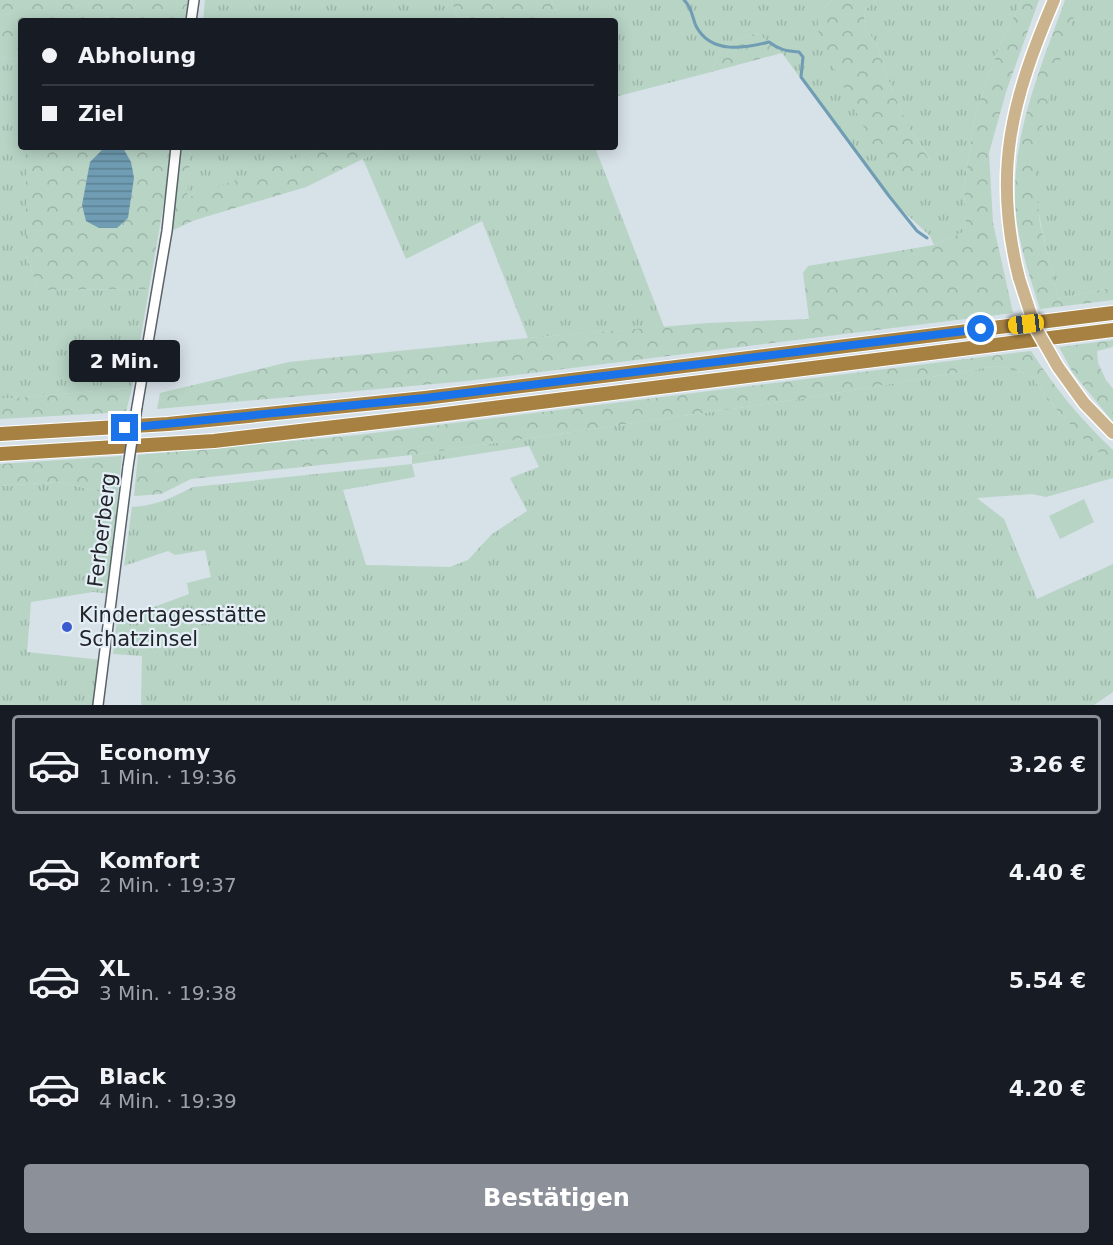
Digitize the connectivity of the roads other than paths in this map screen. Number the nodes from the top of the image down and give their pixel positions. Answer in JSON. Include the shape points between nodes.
{"nodes":[{"id":1,"x":194,"y":0,"type":"edge"},
{"id":2,"x":1054,"y":0,"type":"edge"},
{"id":3,"x":191,"y":18,"type":"edge"},
{"id":4,"x":176,"y":150,"type":"edge"},
{"id":5,"x":1113,"y":313,"type":"edge"},
{"id":6,"x":1113,"y":330,"type":"edge"},
{"id":7,"x":1113,"y":433,"type":"edge"},
{"id":8,"x":0,"y":434,"type":"edge"},
{"id":9,"x":0,"y":454,"type":"edge"},
{"id":10,"x":98,"y":705,"type":"edge"}],
"edges":[{"from":1,"to":3,"type":"street"},
{"from":2,"to":7,"type":"main road","bridge":true,"via":[[1022,84],[1010,137],[1007,217],[1019,278],[1035,327],[1084,403]]},
{"from":4,"to":10,"type":"street","name":"Ferberberg","bridge":true,"via":[[167,231],[128,467]]},
{"from":5,"to":8,"type":"highway","via":[[425,398],[168,424]]},
{"from":6,"to":9,"type":"highway","via":[[214,441]]}]}
